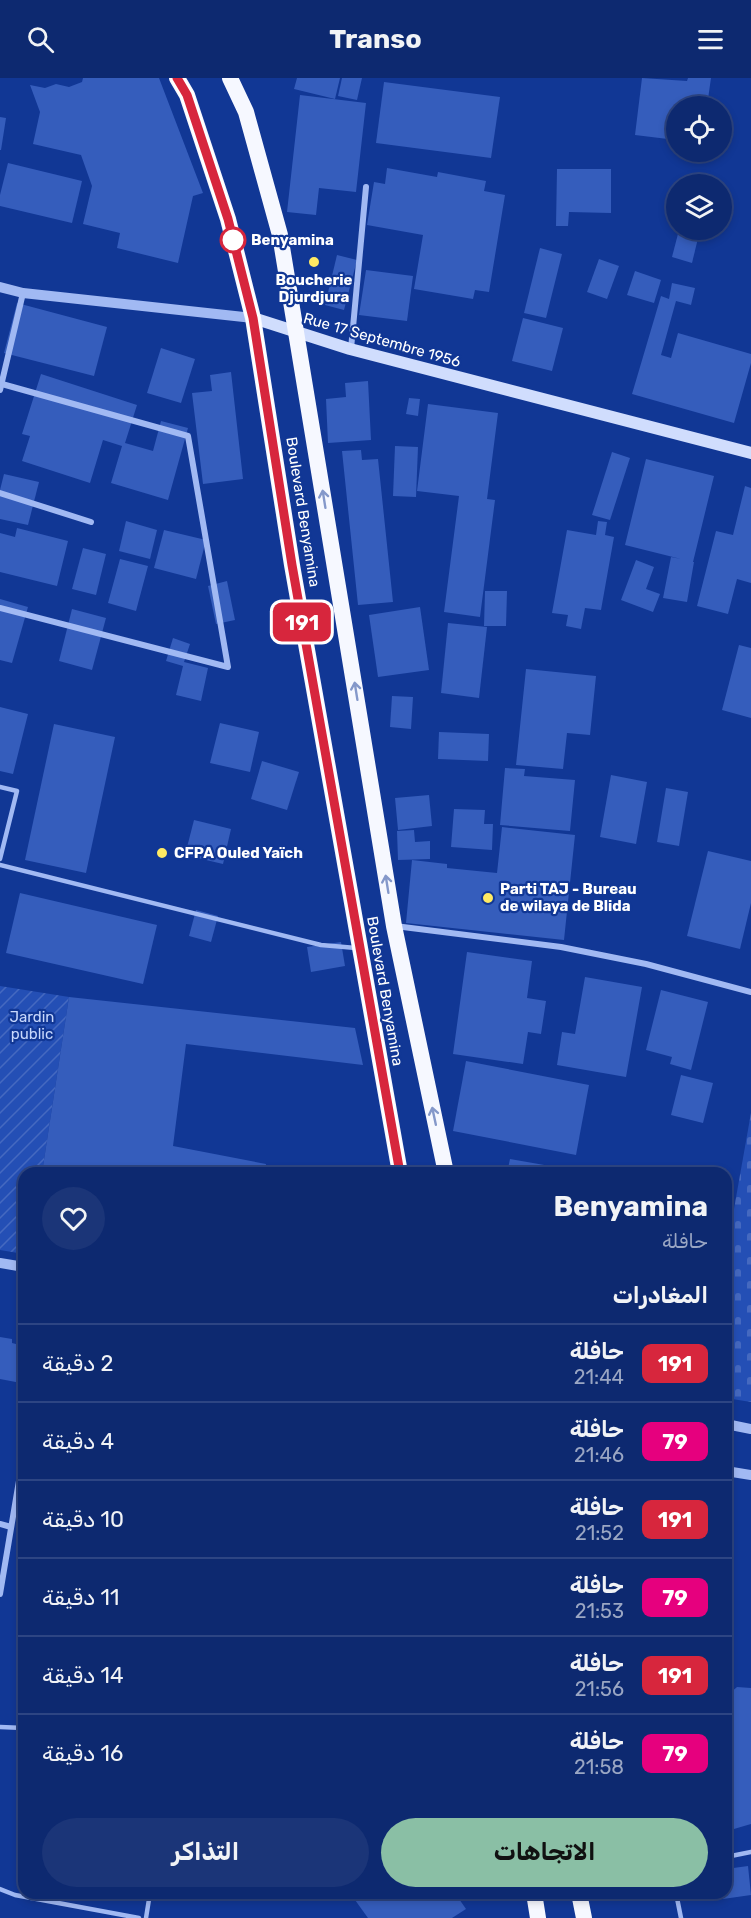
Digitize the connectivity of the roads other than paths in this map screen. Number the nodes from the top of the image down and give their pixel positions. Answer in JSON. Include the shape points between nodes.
{"nodes":[{"id":1,"x":177,"y":78,"type":"edge"},
{"id":2,"x":230,"y":78,"type":"edge"},
{"id":3,"x":366,"y":187,"type":"dead end"},
{"id":4,"x":0,"y":287,"type":"edge"},
{"id":5,"x":23,"y":293,"type":"junction"},
{"id":6,"x":253,"y":318,"type":"junction"},
{"id":7,"x":297,"y":332,"type":"junction"},
{"id":8,"x":351,"y":349,"type":"junction"},
{"id":9,"x":3,"y":366,"type":"edge"},
{"id":10,"x":1,"y":387,"type":"edge"},
{"id":11,"x":751,"y":453,"type":"edge"},
{"id":12,"x":0,"y":493,"type":"edge"},
{"id":13,"x":91,"y":522,"type":"dead end"},
{"id":14,"x":0,"y":608,"type":"edge"},
{"id":15,"x":0,"y":787,"type":"edge"},
{"id":16,"x":3,"y":836,"type":"edge"},
{"id":17,"x":0,"y":859,"type":"edge"},
{"id":18,"x":0,"y":866,"type":"edge"},
{"id":19,"x":394,"y":926,"type":"junction"},
{"id":20,"x":359,"y":948,"type":"junction"},
{"id":21,"x":751,"y":992,"type":"edge"},
{"id":22,"x":399,"y":1167,"type":"edge"},
{"id":23,"x":445,"y":1167,"type":"edge"},
{"id":24,"x":0,"y":1263,"type":"edge"},
{"id":25,"x":18,"y":1266,"type":"edge"},
{"id":26,"x":732,"y":1425,"type":"edge"},
{"id":27,"x":751,"y":1429,"type":"edge"},
{"id":28,"x":732,"y":1472,"type":"edge"},
{"id":29,"x":751,"y":1475,"type":"edge"},
{"id":30,"x":18,"y":1486,"type":"edge"},
{"id":31,"x":0,"y":1524,"type":"edge"},
{"id":32,"x":11,"y":1527,"type":"junction"},
{"id":33,"x":0,"y":1594,"type":"edge"},
{"id":34,"x":0,"y":1727,"type":"edge"},
{"id":35,"x":18,"y":1728,"type":"edge"},
{"id":36,"x":751,"y":1852,"type":"edge"},
{"id":37,"x":732,"y":1856,"type":"edge"},
{"id":38,"x":0,"y":1889,"type":"edge"},
{"id":39,"x":18,"y":1896,"type":"edge"},
{"id":40,"x":37,"y":1899,"type":"edge"},
{"id":41,"x":149,"y":1899,"type":"edge"},
{"id":42,"x":535,"y":1899,"type":"edge"},
{"id":43,"x":580,"y":1899,"type":"edge"},
{"id":44,"x":677,"y":1899,"type":"edge"},
{"id":45,"x":139,"y":1918,"type":"edge"},
{"id":46,"x":146,"y":1918,"type":"edge"},
{"id":47,"x":538,"y":1918,"type":"edge"},
{"id":48,"x":584,"y":1918,"type":"edge"},
{"id":49,"x":681,"y":1918,"type":"edge"}],
"edges":[{"from":1,"to":6,"type":"highway","name":"Boulevard Benyamina","via":[[187,95],[228,219]]},
{"from":2,"to":7,"type":"highway","name":"Boulevard Benyamina","via":[[246,112],[280,235]]},
{"from":3,"to":8,"type":"street"},
{"from":4,"to":5,"type":"street","name":"Rue 17 Septembre 1956"},
{"from":5,"to":6,"type":"street","name":"Rue 17 Septembre 1956"},
{"from":5,"to":9,"type":"street"},
{"from":6,"to":7,"type":"main road","name":"Rue 17 Septembre 1956"},
{"from":6,"to":20,"type":"highway","name":"Boulevard Benyamina"},
{"from":7,"to":8,"type":"main road","name":"Rue 17 Septembre 1956"},
{"from":19,"to":7,"type":"highway","name":"Boulevard Benyamina","one_way":true},
{"from":8,"to":11,"type":"main road","name":"Rue 17 Septembre 1956"},
{"from":9,"to":10,"type":"street"},
{"from":10,"to":14,"type":"street","via":[[188,436],[228,667]]},
{"from":12,"to":13,"type":"street"},
{"from":15,"to":16,"type":"lane","via":[[17,791]]},
{"from":16,"to":17,"type":"lane"},
{"from":18,"to":20,"type":"lane","via":[[321,945]]},
{"from":19,"to":21,"type":"street","via":[[561,946]]},
{"from":23,"to":19,"type":"highway","name":"Boulevard Benyamina","one_way":true},
{"from":20,"to":22,"type":"highway","name":"Boulevard Benyamina"},
{"from":24,"to":25,"type":"street"},
{"from":26,"to":27,"type":"street"},
{"from":28,"to":29,"type":"street"},
{"from":30,"to":32,"type":"street"},
{"from":31,"to":32,"type":"street"},
{"from":32,"to":33,"type":"street"},
{"from":34,"to":35,"type":"lane"},
{"from":36,"to":37,"type":"lane"},
{"from":38,"to":39,"type":"lane"},
{"from":40,"to":45,"type":"lane"},
{"from":41,"to":46,"type":"lane"},
{"from":42,"to":47,"type":"highway"},
{"from":43,"to":48,"type":"highway"},
{"from":44,"to":49,"type":"lane"}]}
